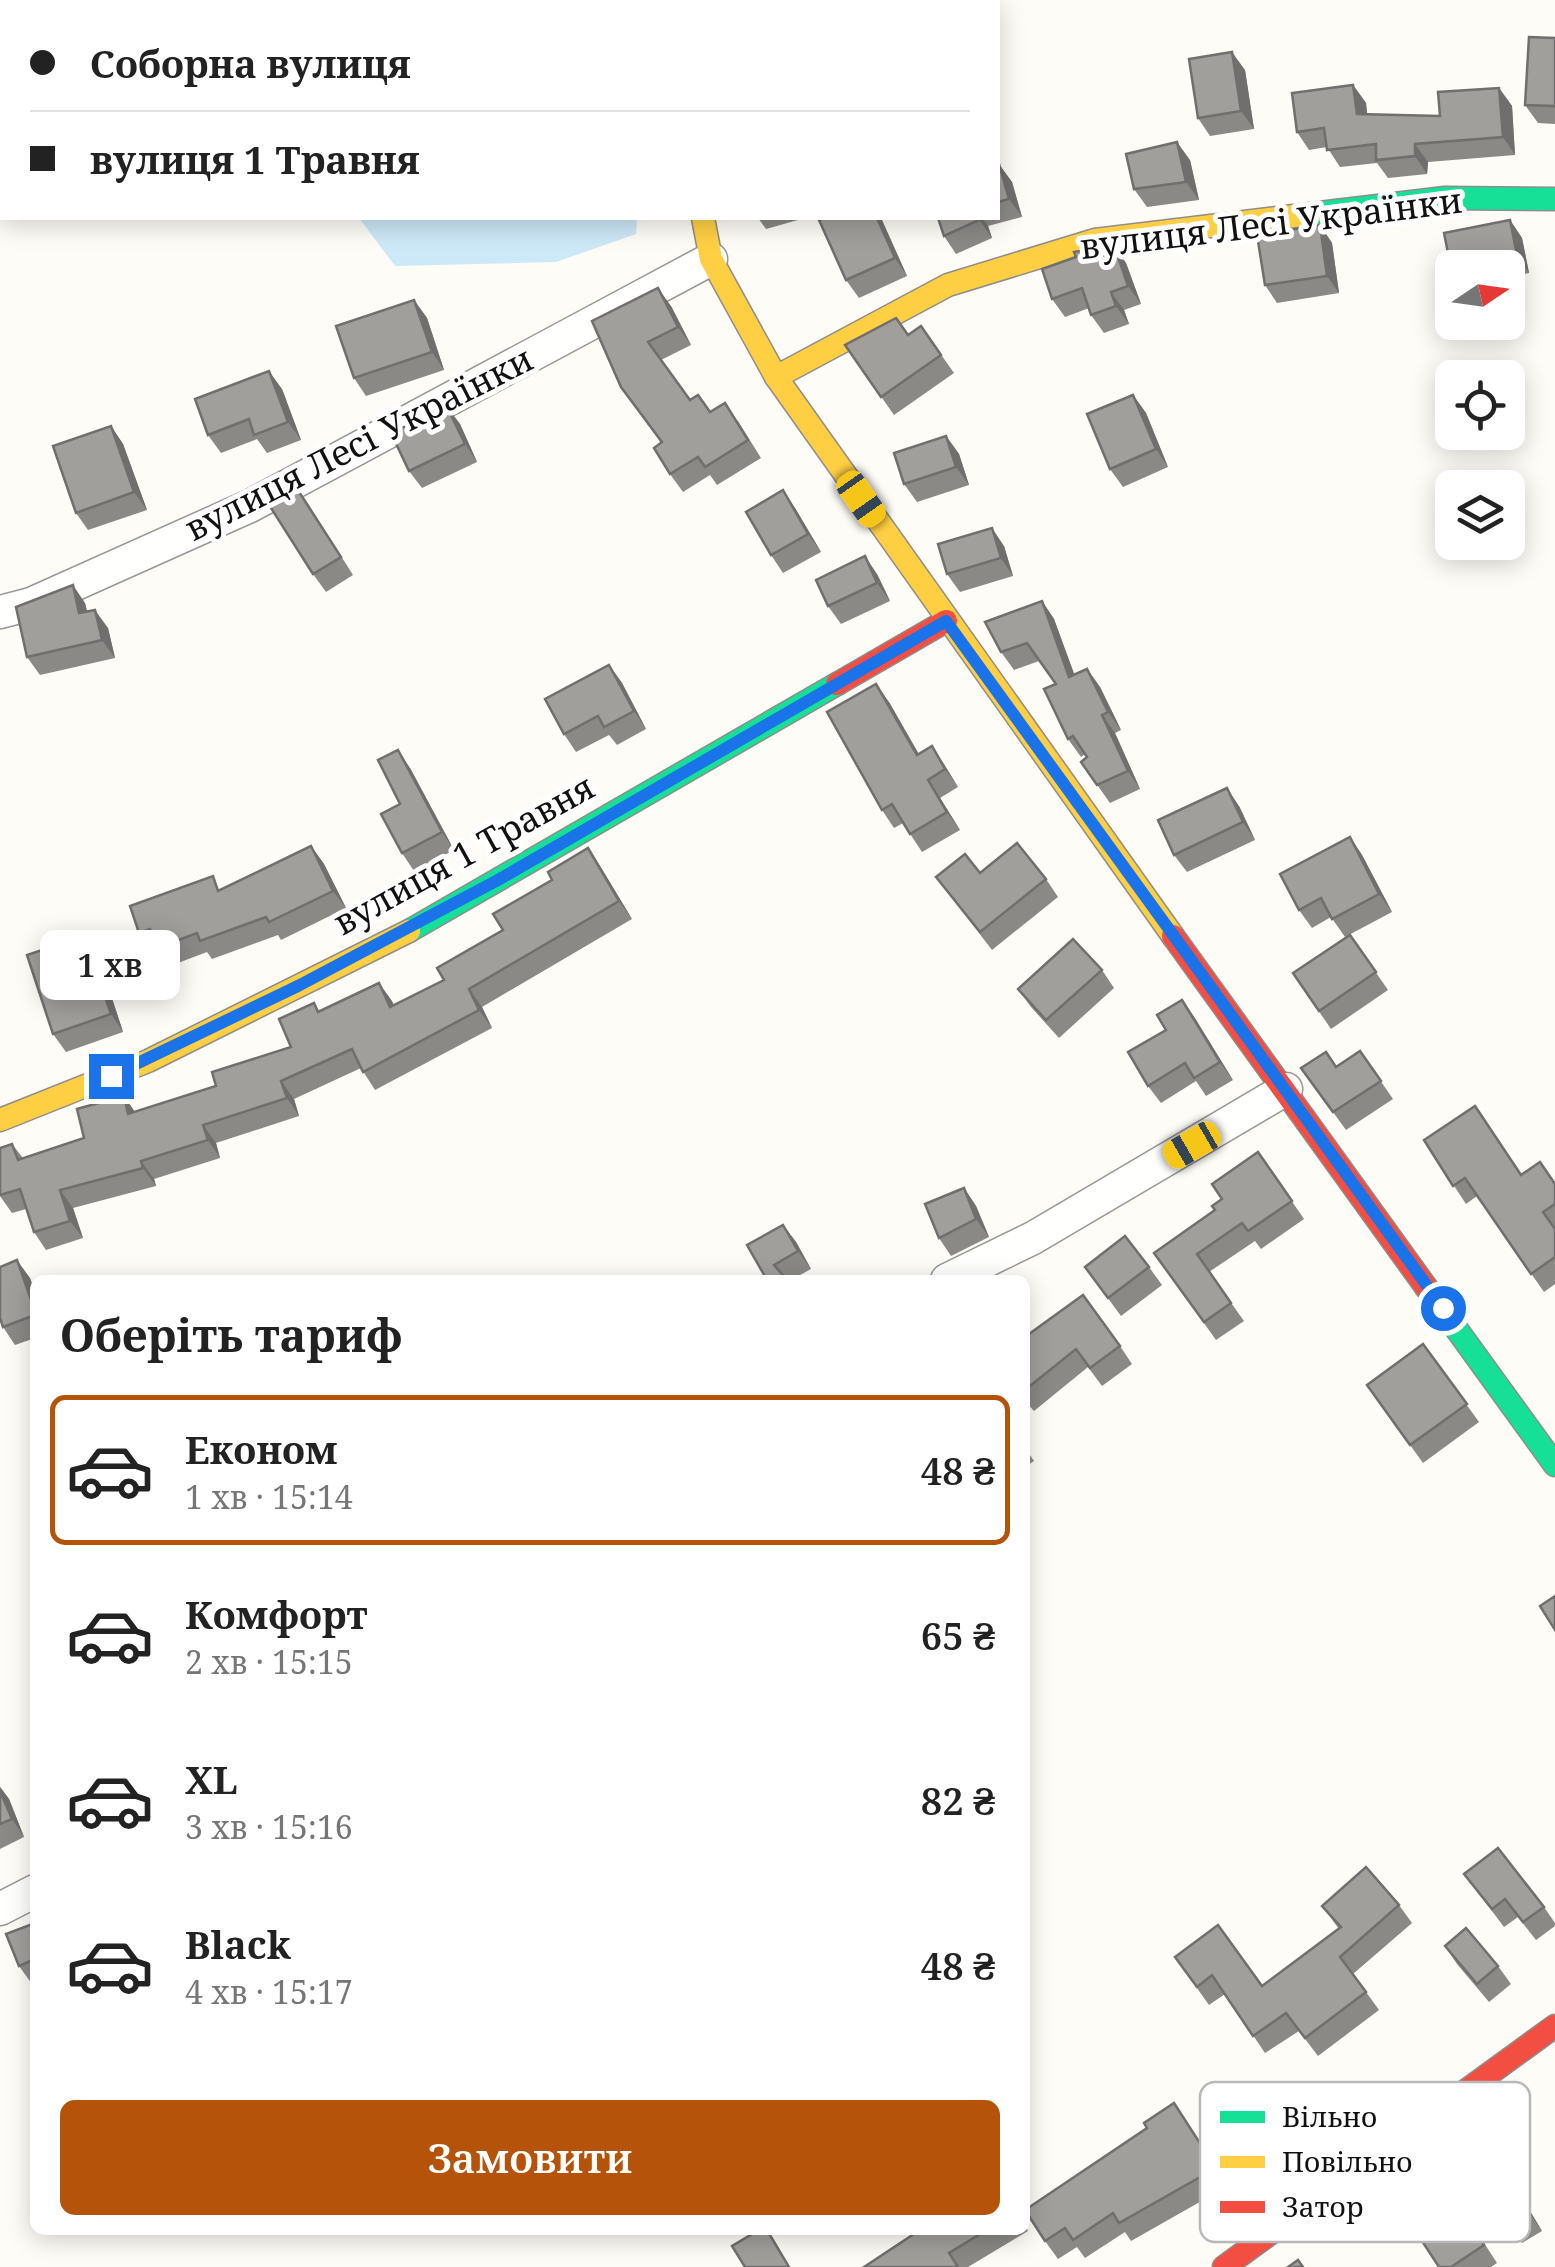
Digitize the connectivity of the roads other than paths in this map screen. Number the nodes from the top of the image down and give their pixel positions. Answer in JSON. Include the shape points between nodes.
{"nodes":[{"id":1,"x":1555,"y":199,"type":"edge"},
{"id":2,"x":703,"y":220,"type":"edge"},
{"id":3,"x":710,"y":259,"type":"junction"},
{"id":4,"x":776,"y":376,"type":"junction"},
{"id":5,"x":0,"y":612,"type":"edge"},
{"id":6,"x":946,"y":621,"type":"junction"},
{"id":7,"x":1286,"y":1089,"type":"junction"},
{"id":8,"x":0,"y":1120,"type":"edge"},
{"id":9,"x":957,"y":1275,"type":"edge"},
{"id":10,"x":1555,"y":1465,"type":"edge"},
{"id":11,"x":30,"y":1894,"type":"edge"},
{"id":12,"x":0,"y":1909,"type":"edge"},
{"id":13,"x":1555,"y":2026,"type":"edge"},
{"id":14,"x":1478,"y":2082,"type":"edge"},
{"id":15,"x":1258,"y":2242,"type":"edge"},
{"id":16,"x":1224,"y":2267,"type":"edge"}],
"edges":[{"from":1,"to":4,"type":"street","name":"вулиця Лесі Українки","via":[[1445,198],[1095,240],[948,285]]},
{"from":2,"to":3,"type":"street"},
{"from":3,"to":4,"type":"street"},
{"from":3,"to":5,"type":"street","name":"вулиця Лесі Українки","via":[[250,506]]},
{"from":4,"to":6,"type":"street"},
{"from":6,"to":7,"type":"street"},
{"from":6,"to":8,"type":"street","name":"вулиця 1 Травня","via":[[498,880],[298,986],[148,1061]]},
{"from":7,"to":9,"type":"street","via":[[1034,1238]]},
{"from":7,"to":10,"type":"street"},
{"from":11,"to":12,"type":"street"},
{"from":13,"to":14,"type":"street"},
{"from":15,"to":16,"type":"street"}]}
